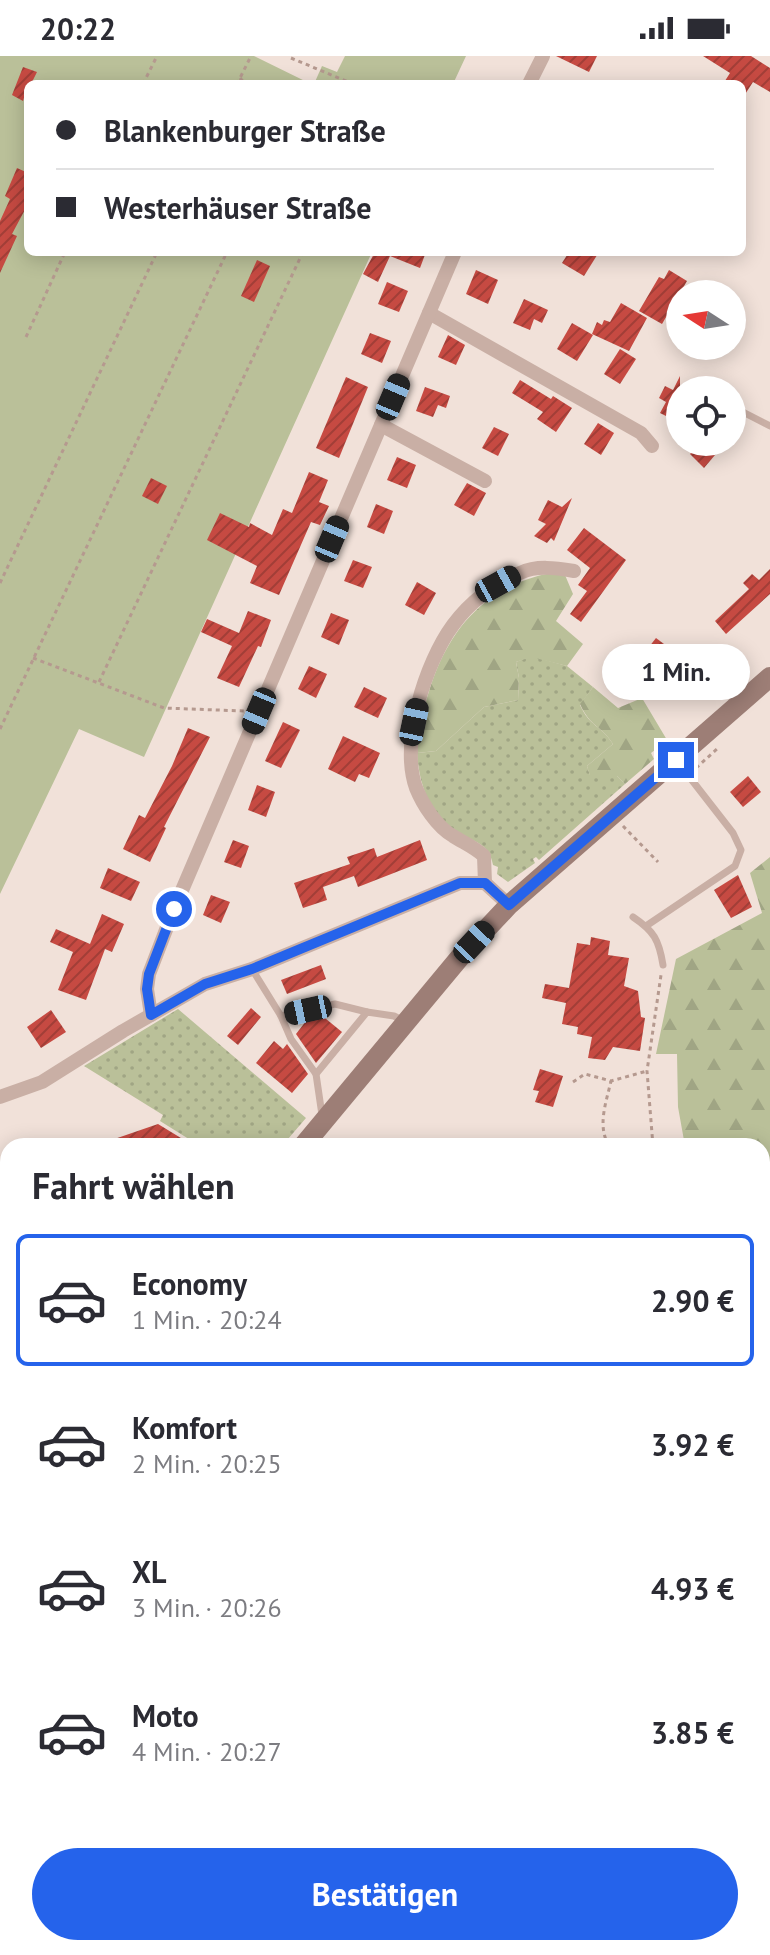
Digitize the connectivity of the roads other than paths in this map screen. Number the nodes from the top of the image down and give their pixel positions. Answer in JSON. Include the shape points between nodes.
{"nodes":[{"id":1,"x":543,"y":56,"type":"edge"},
{"id":2,"x":531,"y":80,"type":"edge"},
{"id":3,"x":453,"y":256,"type":"edge"},
{"id":4,"x":429,"y":313,"type":"junction"},
{"id":5,"x":746,"y":414,"type":"edge"},
{"id":6,"x":381,"y":425,"type":"junction"},
{"id":7,"x":770,"y":426,"type":"edge"},
{"id":8,"x":652,"y":446,"type":"dead end"},
{"id":9,"x":485,"y":481,"type":"dead end"},
{"id":10,"x":574,"y":571,"type":"dead end"},
{"id":11,"x":770,"y":677,"type":"edge"},
{"id":12,"x":676,"y":760,"type":"junction"},
{"id":13,"x":485,"y":883,"type":"junction"},
{"id":14,"x":509,"y":905,"type":"junction"},
{"id":15,"x":633,"y":917,"type":"dead end"},
{"id":16,"x":646,"y":926,"type":"junction"},
{"id":17,"x":663,"y":965,"type":"road end"},
{"id":18,"x":252,"y":969,"type":"junction"},
{"id":19,"x":367,"y":1012,"type":"junction"},
{"id":20,"x":151,"y":1015,"type":"junction"},
{"id":21,"x":281,"y":1016,"type":"junction"},
{"id":22,"x":406,"y":1022,"type":"junction"},
{"id":23,"x":316,"y":1074,"type":"junction"},
{"id":24,"x":0,"y":1097,"type":"edge"},
{"id":25,"x":323,"y":1123,"type":"junction"},
{"id":26,"x":310,"y":1138,"type":"edge"}],
"edges":[{"from":1,"to":2,"type":"street"},
{"from":3,"to":4,"type":"street"},
{"from":4,"to":6,"type":"street"},
{"from":4,"to":8,"type":"street","via":[[641,433]]},
{"from":5,"to":7,"type":"lane"},
{"from":6,"to":9,"type":"street"},
{"from":6,"to":20,"type":"street","via":[[155,956],[147,989]]},
{"from":10,"to":13,"type":"street","via":[[522,571],[476,600],[445,638],[418,703],[411,744],[416,788],[429,813],[450,835],[484,856]]},
{"from":11,"to":12,"type":"main road"},
{"from":12,"to":14,"type":"main road"},
{"from":12,"to":16,"type":"lane","via":[[741,850],[735,866]]},
{"from":13,"to":14,"type":"street"},
{"from":13,"to":18,"type":"street","via":[[460,883]]},
{"from":14,"to":22,"type":"main road"},
{"from":15,"to":16,"type":"lane"},
{"from":16,"to":17,"type":"lane","via":[[660,943]]},
{"from":18,"to":20,"type":"street","via":[[205,984]]},
{"from":18,"to":21,"type":"lane"},
{"from":19,"to":21,"type":"lane","via":[[335,1004]]},
{"from":19,"to":22,"type":"lane"},
{"from":19,"to":23,"type":"lane"},
{"from":20,"to":24,"type":"street","via":[[42,1082]]},
{"from":21,"to":23,"type":"lane"},
{"from":22,"to":25,"type":"main road"},
{"from":23,"to":25,"type":"lane"},
{"from":25,"to":26,"type":"main road"}]}
